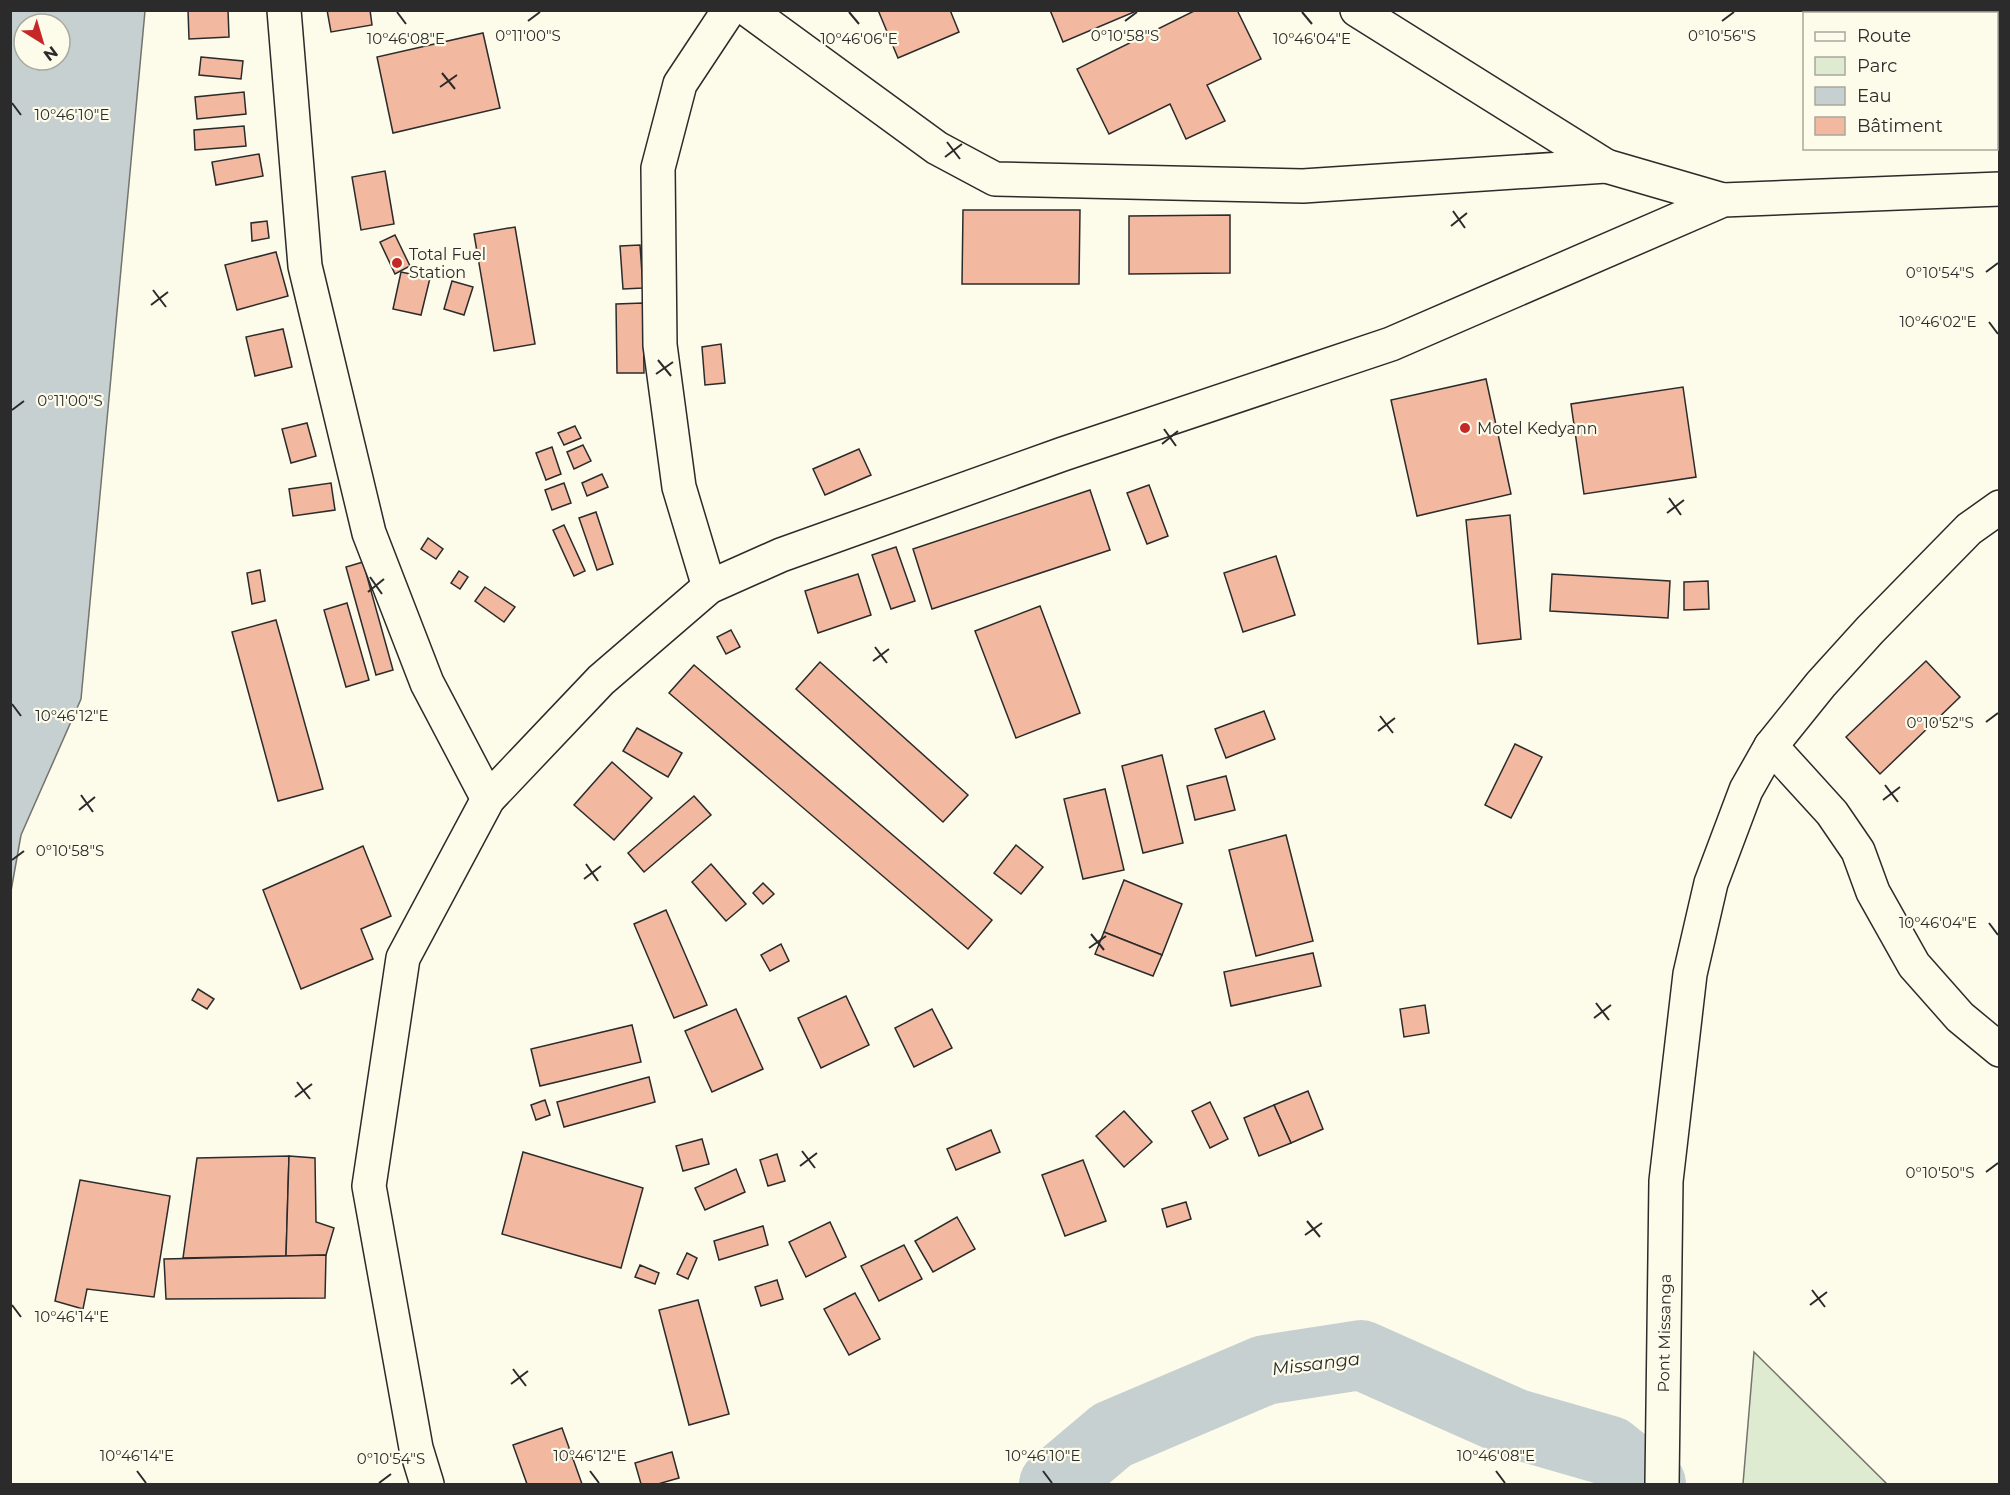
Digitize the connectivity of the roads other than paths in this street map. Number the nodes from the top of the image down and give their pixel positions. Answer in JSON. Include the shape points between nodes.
{"nodes":[{"id":1,"x":284,"y":10,"type":"edge"},
{"id":2,"x":729,"y":10,"type":"edge"},
{"id":3,"x":748,"y":10,"type":"edge"},
{"id":4,"x":1357,"y":10,"type":"edge"},
{"id":5,"x":1606,"y":166,"type":"junction"},
{"id":6,"x":2000,"y":189,"type":"edge"},
{"id":7,"x":1723,"y":200,"type":"junction"},
{"id":8,"x":2000,"y":507,"type":"edge"},
{"id":9,"x":709,"y":587,"type":"junction"},
{"id":10,"x":1771,"y":746,"type":"junction"},
{"id":11,"x":488,"y":800,"type":"junction"},
{"id":12,"x":2000,"y":1050,"type":"edge"},
{"id":13,"x":427,"y":1485,"type":"edge"},
{"id":14,"x":1662,"y":1485,"type":"edge"}],
"edges":[{"from":1,"to":11,"type":"main road","via":[[305,266],[369,533],[427,683]]},
{"from":2,"to":9,"type":"main road","via":[[680,84],[658,168],[660,345],[679,487]]},
{"from":3,"to":5,"type":"main road","via":[[937,148],[995,179],[1303,186]]},
{"from":4,"to":5,"type":"main road"},
{"from":5,"to":7,"type":"main road"},
{"from":6,"to":7,"type":"main road"},
{"from":7,"to":9,"type":"main road","via":[[1391,344],[1063,454],[781,555]]},
{"from":8,"to":10,"type":"main road","name":"Pont Missanga","via":[[1969,529],[1870,630]]},
{"from":9,"to":11,"type":"main road","via":[[601,680]]},
{"from":10,"to":12,"type":"main road","via":[[1832,813],[1858,851],[1873,892],[1914,965],[1960,1017]]},
{"from":10,"to":14,"type":"main road","name":"Pont Missanga","via":[[1746,790],[1711,883],[1690,974],[1666,1181]]},
{"from":11,"to":13,"type":"main road","via":[[403,958],[369,1186],[416,1448]]}]}
